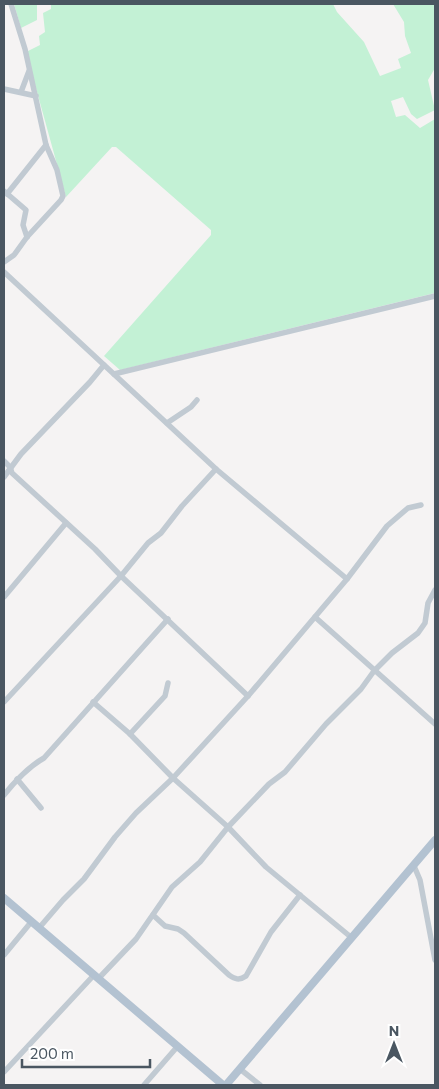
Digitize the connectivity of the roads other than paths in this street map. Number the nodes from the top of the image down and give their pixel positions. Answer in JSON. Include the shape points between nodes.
{"nodes":[{"id":1,"x":10,"y":4,"type":"edge"},
{"id":2,"x":29,"y":71,"type":"junction"},
{"id":3,"x":4,"y":89,"type":"edge"},
{"id":4,"x":21,"y":92,"type":"junction"},
{"id":5,"x":36,"y":96,"type":"junction"},
{"id":6,"x":46,"y":145,"type":"junction"},
{"id":7,"x":5,"y":193,"type":"edge"},
{"id":8,"x":28,"y":237,"type":"junction"},
{"id":9,"x":4,"y":262,"type":"edge"},
{"id":10,"x":4,"y":272,"type":"edge"},
{"id":11,"x":435,"y":296,"type":"edge"},
{"id":12,"x":104,"y":365,"type":"junction"},
{"id":13,"x":114,"y":374,"type":"junction"},
{"id":14,"x":197,"y":400,"type":"dead end"},
{"id":15,"x":167,"y":423,"type":"junction"},
{"id":16,"x":4,"y":461,"type":"edge"},
{"id":17,"x":10,"y":467,"type":"junction"},
{"id":18,"x":216,"y":469,"type":"junction"},
{"id":19,"x":4,"y":477,"type":"edge"},
{"id":20,"x":421,"y":505,"type":"dead end"},
{"id":21,"x":66,"y":523,"type":"junction"},
{"id":22,"x":121,"y":576,"type":"junction"},
{"id":23,"x":347,"y":579,"type":"junction"},
{"id":24,"x":435,"y":590,"type":"edge"},
{"id":25,"x":4,"y":597,"type":"edge"},
{"id":26,"x":315,"y":617,"type":"junction"},
{"id":27,"x":168,"y":619,"type":"junction"},
{"id":28,"x":374,"y":670,"type":"junction"},
{"id":29,"x":168,"y":683,"type":"dead end"},
{"id":30,"x":248,"y":696,"type":"junction"},
{"id":31,"x":4,"y":702,"type":"edge"},
{"id":32,"x":94,"y":702,"type":"junction"},
{"id":33,"x":435,"y":724,"type":"edge"},
{"id":34,"x":130,"y":734,"type":"junction"},
{"id":35,"x":173,"y":778,"type":"junction"},
{"id":36,"x":17,"y":779,"type":"junction"},
{"id":37,"x":4,"y":795,"type":"edge"},
{"id":38,"x":41,"y":808,"type":"dead end"},
{"id":39,"x":228,"y":827,"type":"junction"},
{"id":40,"x":435,"y":840,"type":"edge"},
{"id":41,"x":414,"y":866,"type":"junction"},
{"id":42,"x":300,"y":895,"type":"junction"},
{"id":43,"x":4,"y":898,"type":"edge"},
{"id":44,"x":153,"y":915,"type":"junction"},
{"id":45,"x":32,"y":922,"type":"junction"},
{"id":46,"x":40,"y":928,"type":"junction"},
{"id":47,"x":352,"y":938,"type":"junction"},
{"id":48,"x":4,"y":955,"type":"edge"},
{"id":49,"x":435,"y":960,"type":"edge"},
{"id":50,"x":96,"y":977,"type":"junction"},
{"id":51,"x":177,"y":1047,"type":"junction"},
{"id":52,"x":240,"y":1069,"type":"junction"},
{"id":53,"x":4,"y":1072,"type":"edge"},
{"id":54,"x":144,"y":1085,"type":"edge"},
{"id":55,"x":225,"y":1085,"type":"edge"},
{"id":56,"x":260,"y":1085,"type":"edge"}],
"edges":[{"from":1,"to":2,"type":"street"},
{"from":2,"to":4,"type":"street"},
{"from":2,"to":5,"type":"street"},
{"from":3,"to":4,"type":"street"},
{"from":4,"to":5,"type":"street"},
{"from":5,"to":6,"type":"street"},
{"from":6,"to":7,"type":"street"},
{"from":6,"to":8,"type":"street","via":[[57,170],[63,196]]},
{"from":7,"to":8,"type":"street","via":[[26,210],[23,225]]},
{"from":8,"to":9,"type":"street"},
{"from":10,"to":12,"type":"street"},
{"from":11,"to":13,"type":"street"},
{"from":12,"to":13,"type":"street"},
{"from":12,"to":17,"type":"street"},
{"from":13,"to":15,"type":"street"},
{"from":14,"to":15,"type":"street"},
{"from":15,"to":18,"type":"street"},
{"from":16,"to":17,"type":"street"},
{"from":17,"to":19,"type":"street"},
{"from":17,"to":21,"type":"street","via":[[12,473]]},
{"from":18,"to":22,"type":"street"},
{"from":18,"to":23,"type":"street"},
{"from":20,"to":23,"type":"street","via":[[408,508],[387,526]]},
{"from":21,"to":22,"type":"street"},
{"from":21,"to":25,"type":"street"},
{"from":22,"to":27,"type":"street"},
{"from":22,"to":31,"type":"street"},
{"from":23,"to":26,"type":"street"},
{"from":24,"to":28,"type":"street","via":[[428,603],[425,623],[418,633]]},
{"from":26,"to":28,"type":"street"},
{"from":26,"to":30,"type":"street"},
{"from":27,"to":30,"type":"street"},
{"from":27,"to":32,"type":"street"},
{"from":28,"to":33,"type":"street"},
{"from":28,"to":39,"type":"street","via":[[361,689],[285,772]]},
{"from":29,"to":34,"type":"street","via":[[165,696]]},
{"from":30,"to":35,"type":"street"},
{"from":32,"to":34,"type":"street"},
{"from":32,"to":36,"type":"street","via":[[44,758]]},
{"from":34,"to":35,"type":"street"},
{"from":35,"to":39,"type":"street"},
{"from":35,"to":46,"type":"street","via":[[115,836],[84,879]]},
{"from":36,"to":37,"type":"street"},
{"from":36,"to":38,"type":"street"},
{"from":39,"to":42,"type":"street","via":[[266,867]]},
{"from":39,"to":44,"type":"street","via":[[200,862],[172,887]]},
{"from":40,"to":41,"type":"main road"},
{"from":41,"to":47,"type":"main road"},
{"from":41,"to":49,"type":"street","via":[[420,880]]},
{"from":42,"to":44,"type":"street","via":[[271,932],[246,976],[240,979],[229,975],[184,933],[165,926]]},
{"from":42,"to":47,"type":"street"},
{"from":43,"to":45,"type":"main road"},
{"from":44,"to":50,"type":"street","via":[[136,939]]},
{"from":45,"to":46,"type":"main road"},
{"from":45,"to":48,"type":"street"},
{"from":46,"to":50,"type":"main road"},
{"from":47,"to":52,"type":"main road"},
{"from":50,"to":51,"type":"main road"},
{"from":50,"to":53,"type":"street"},
{"from":51,"to":54,"type":"street"},
{"from":51,"to":55,"type":"main road"},
{"from":52,"to":55,"type":"main road"},
{"from":52,"to":56,"type":"street"}]}
